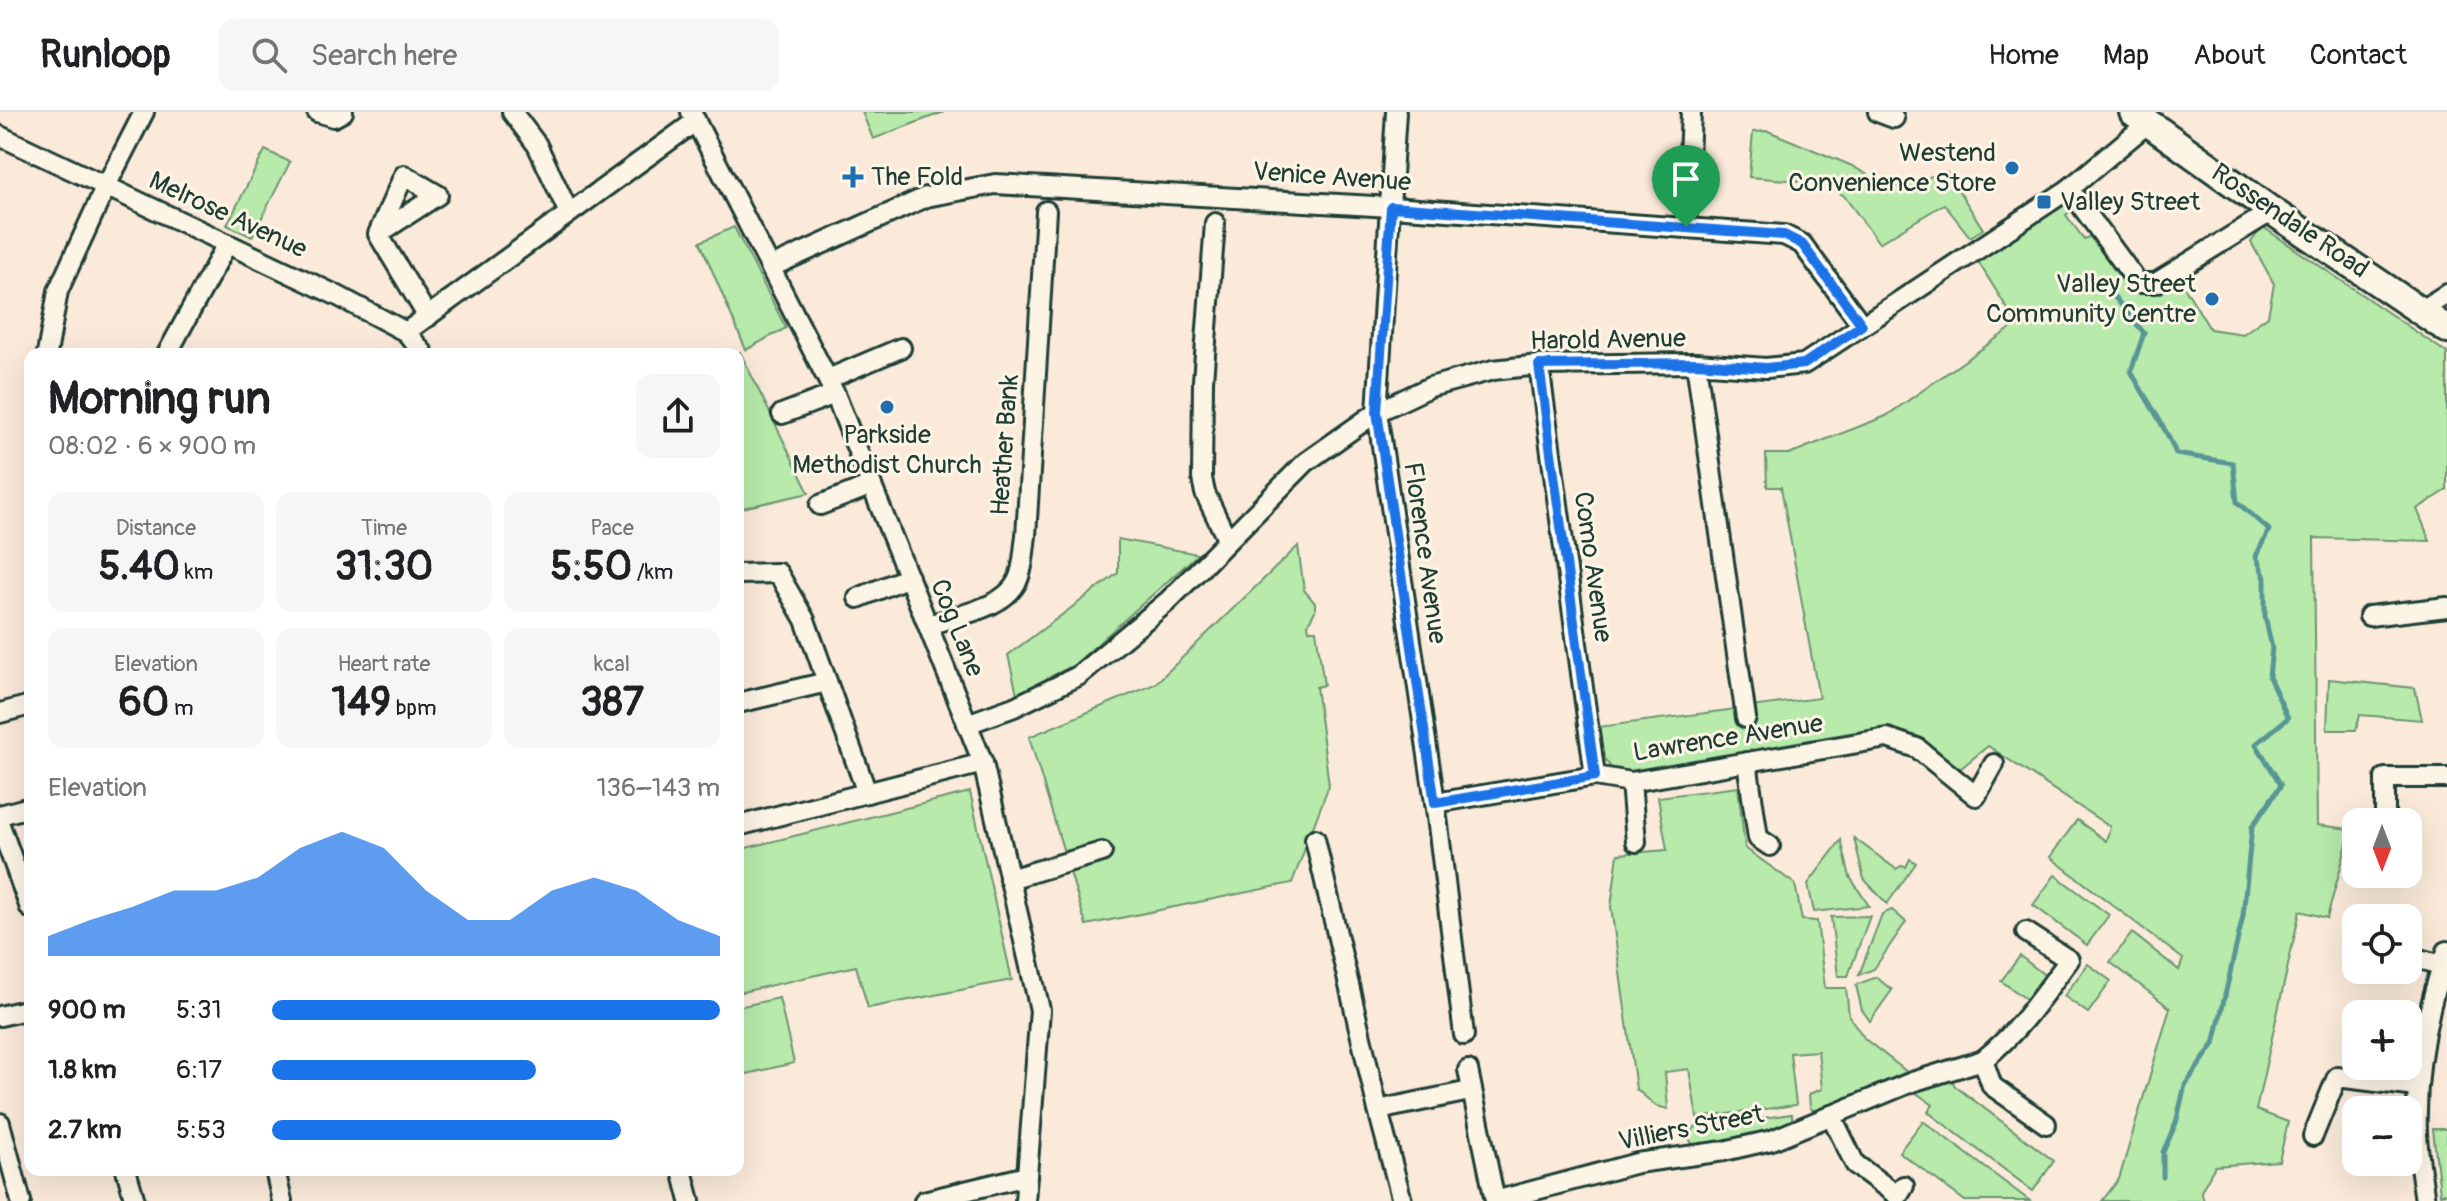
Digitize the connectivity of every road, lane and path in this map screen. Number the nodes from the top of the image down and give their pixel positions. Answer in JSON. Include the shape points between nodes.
{"nodes":[{"id":1,"x":144,"y":112,"type":"edge"},
{"id":2,"x":317,"y":112,"type":"edge"},
{"id":3,"x":343,"y":112,"type":"edge"},
{"id":4,"x":512,"y":112,"type":"edge"},
{"id":5,"x":1396,"y":112,"type":"edge"},
{"id":6,"x":1691,"y":112,"type":"edge"},
{"id":7,"x":693,"y":117,"type":"edge"},
{"id":8,"x":2141,"y":117,"type":"edge"},
{"id":9,"x":0,"y":136,"type":"edge"},
{"id":10,"x":106,"y":186,"type":"junction"},
{"id":11,"x":2069,"y":189,"type":"junction"},
{"id":12,"x":1391,"y":207,"type":"junction"},
{"id":13,"x":1046,"y":211,"type":"dead end"},
{"id":14,"x":2272,"y":211,"type":"junction"},
{"id":15,"x":569,"y":213,"type":"junction"},
{"id":16,"x":1215,"y":223,"type":"dead end"},
{"id":17,"x":1686,"y":227,"type":"junction"},
{"id":18,"x":378,"y":234,"type":"dead end"},
{"id":19,"x":227,"y":244,"type":"junction"},
{"id":20,"x":771,"y":267,"type":"junction"},
{"id":21,"x":2447,"y":294,"type":"edge"},
{"id":22,"x":2421,"y":310,"type":"junction"},
{"id":23,"x":428,"y":317,"type":"junction"},
{"id":24,"x":1862,"y":325,"type":"junction"},
{"id":25,"x":2447,"y":329,"type":"edge"},
{"id":26,"x":406,"y":332,"type":"junction"},
{"id":27,"x":48,"y":348,"type":"edge"},
{"id":28,"x":170,"y":348,"type":"edge"},
{"id":29,"x":419,"y":348,"type":"edge"},
{"id":30,"x":901,"y":348,"type":"dead end"},
{"id":31,"x":1696,"y":363,"type":"junction"},
{"id":32,"x":1539,"y":365,"type":"junction"},
{"id":33,"x":832,"y":386,"type":"junction"},
{"id":34,"x":1377,"y":412,"type":"junction"},
{"id":35,"x":782,"y":414,"type":"dead end"},
{"id":36,"x":872,"y":485,"type":"junction"},
{"id":37,"x":820,"y":505,"type":"dead end"},
{"id":38,"x":1227,"y":539,"type":"junction"},
{"id":39,"x":744,"y":574,"type":"edge"},
{"id":40,"x":909,"y":577,"type":"junction"},
{"id":41,"x":858,"y":598,"type":"dead end"},
{"id":42,"x":2447,"y":607,"type":"edge"},
{"id":43,"x":2369,"y":616,"type":"dead end"},
{"id":44,"x":929,"y":625,"type":"junction"},
{"id":45,"x":827,"y":682,"type":"junction"},
{"id":46,"x":744,"y":702,"type":"edge"},
{"id":47,"x":24,"y":707,"type":"edge"},
{"id":48,"x":0,"y":713,"type":"edge"},
{"id":49,"x":1746,"y":718,"type":"dead end"},
{"id":50,"x":967,"y":724,"type":"junction"},
{"id":51,"x":1747,"y":762,"type":"junction"},
{"id":52,"x":983,"y":763,"type":"junction"},
{"id":53,"x":1994,"y":764,"type":"dead end"},
{"id":54,"x":1595,"y":776,"type":"junction"},
{"id":55,"x":2447,"y":778,"type":"edge"},
{"id":56,"x":1631,"y":782,"type":"junction"},
{"id":57,"x":867,"y":793,"type":"junction"},
{"id":58,"x":1435,"y":803,"type":"junction"},
{"id":59,"x":2385,"y":808,"type":"edge"},
{"id":60,"x":24,"y":809,"type":"edge"},
{"id":61,"x":0,"y":815,"type":"edge"},
{"id":62,"x":744,"y":824,"type":"edge"},
{"id":63,"x":0,"y":825,"type":"edge"},
{"id":64,"x":1315,"y":839,"type":"dead end"},
{"id":65,"x":1636,"y":842,"type":"dead end"},
{"id":66,"x":1770,"y":846,"type":"dead end"},
{"id":67,"x":1102,"y":852,"type":"dead end"},
{"id":68,"x":1009,"y":879,"type":"junction"},
{"id":69,"x":24,"y":891,"type":"edge"},
{"id":70,"x":2026,"y":932,"type":"dead end"},
{"id":71,"x":2422,"y":957,"type":"edge"},
{"id":72,"x":2444,"y":958,"type":"edge"},
{"id":73,"x":24,"y":1010,"type":"edge"},
{"id":74,"x":0,"y":1016,"type":"edge"},
{"id":75,"x":1464,"y":1035,"type":"dead end"},
{"id":76,"x":1983,"y":1060,"type":"junction"},
{"id":77,"x":1468,"y":1070,"type":"dead end"},
{"id":78,"x":2417,"y":1087,"type":"junction"},
{"id":79,"x":1470,"y":1091,"type":"junction"},
{"id":80,"x":1378,"y":1110,"type":"junction"},
{"id":81,"x":1831,"y":1115,"type":"junction"},
{"id":82,"x":0,"y":1123,"type":"edge"},
{"id":83,"x":2046,"y":1124,"type":"dead end"},
{"id":84,"x":2313,"y":1136,"type":"dead end"},
{"id":85,"x":128,"y":1176,"type":"edge"},
{"id":86,"x":276,"y":1176,"type":"edge"},
{"id":87,"x":684,"y":1176,"type":"edge"},
{"id":88,"x":1027,"y":1176,"type":"junction"},
{"id":89,"x":1904,"y":1186,"type":"dead end"},
{"id":90,"x":21,"y":1201,"type":"edge"},
{"id":91,"x":135,"y":1201,"type":"edge"},
{"id":92,"x":282,"y":1201,"type":"edge"},
{"id":93,"x":690,"y":1201,"type":"edge"},
{"id":94,"x":924,"y":1201,"type":"edge"},
{"id":95,"x":1025,"y":1201,"type":"edge"},
{"id":96,"x":1402,"y":1201,"type":"edge"},
{"id":97,"x":1495,"y":1201,"type":"edge"},
{"id":98,"x":2425,"y":1201,"type":"edge"}],
"edges":[{"from":1,"to":10,"type":"street"},
{"from":2,"to":3,"type":"street","via":[[334,117]]},
{"from":4,"to":15,"type":"street","via":[[537,145]]},
{"from":5,"to":12,"type":"street","name":"Florence Avenue"},
{"from":6,"to":17,"type":"street"},
{"from":7,"to":15,"type":"street"},
{"from":7,"to":20,"type":"street","name":"Cog Lane"},
{"from":8,"to":11,"type":"street","name":"Harold Avenue"},
{"from":8,"to":14,"type":"highway","name":"Rossendale Road"},
{"from":9,"to":10,"type":"street","name":"Melrose Avenue"},
{"from":10,"to":19,"type":"street","name":"Melrose Avenue"},
{"from":10,"to":27,"type":"street","via":[[58,291]]},
{"from":11,"to":14,"type":"street","via":[[2138,283],[2156,283]]},
{"from":11,"to":24,"type":"street","name":"Harold Avenue"},
{"from":12,"to":17,"type":"street","name":"Venice Avenue"},
{"from":12,"to":20,"type":"street","name":"Venice Avenue","via":[[995,184],[926,197]]},
{"from":12,"to":34,"type":"street","name":"Florence Avenue"},
{"from":13,"to":44,"type":"street","name":"Heather Bank","via":[[1020,577],[989,605]]},
{"from":14,"to":22,"type":"highway","name":"Rossendale Road"},
{"from":15,"to":23,"type":"street"},
{"from":16,"to":38,"type":"street","via":[[1202,478]]},
{"from":17,"to":24,"type":"street","name":"Venice Avenue","via":[[1784,235],[1802,244]]},
{"from":18,"to":23,"type":"street"},
{"from":19,"to":26,"type":"street","name":"Melrose Avenue"},
{"from":19,"to":28,"type":"street"},
{"from":20,"to":33,"type":"street","name":"Cog Lane"},
{"from":21,"to":22,"type":"street"},
{"from":22,"to":25,"type":"highway","name":"Rossendale Road"},
{"from":23,"to":26,"type":"street"},
{"from":24,"to":31,"type":"street","name":"Harold Avenue","via":[[1804,364],[1766,368]]},
{"from":26,"to":29,"type":"street","name":"Melrose Avenue"},
{"from":30,"to":33,"type":"street"},
{"from":31,"to":32,"type":"street","name":"Harold Avenue"},
{"from":31,"to":49,"type":"street"},
{"from":32,"to":34,"type":"street","name":"Harold Avenue","via":[[1493,370],[1430,387]]},
{"from":32,"to":54,"type":"street","name":"Como Avenue"},
{"from":33,"to":35,"type":"street"},
{"from":33,"to":36,"type":"street","name":"Cog Lane"},
{"from":34,"to":38,"type":"street","name":"Harold Avenue","via":[[1306,462]]},
{"from":34,"to":58,"type":"street","name":"Florence Avenue"},
{"from":36,"to":37,"type":"street"},
{"from":36,"to":40,"type":"street","name":"Cog Lane"},
{"from":38,"to":50,"type":"street","name":"Harold Avenue","via":[[1168,601],[1078,676]]},
{"from":39,"to":45,"type":"street","via":[[778,573],[805,620]]},
{"from":40,"to":41,"type":"street"},
{"from":40,"to":44,"type":"street","name":"Cog Lane"},
{"from":42,"to":43,"type":"street"},
{"from":44,"to":50,"type":"street","name":"Cog Lane"},
{"from":45,"to":46,"type":"street"},
{"from":45,"to":57,"type":"street"},
{"from":47,"to":48,"type":"street"},
{"from":50,"to":52,"type":"street","name":"Cog Lane"},
{"from":51,"to":53,"type":"street","name":"Lawrence Avenue","via":[[1887,738],[1917,748],[1976,796]]},
{"from":51,"to":56,"type":"street","name":"Lawrence Avenue"},
{"from":51,"to":66,"type":"street","via":[[1758,838]]},
{"from":52,"to":57,"type":"street"},
{"from":52,"to":68,"type":"street","name":"Cog Lane"},
{"from":54,"to":56,"type":"street","name":"Lawrence Avenue"},
{"from":54,"to":58,"type":"street","name":"Lawrence Avenue"},
{"from":55,"to":59,"type":"street","via":[[2385,778]]},
{"from":56,"to":65,"type":"street"},
{"from":57,"to":62,"type":"street"},
{"from":58,"to":75,"type":"street","name":"Florence Avenue"},
{"from":60,"to":61,"type":"street"},
{"from":63,"to":69,"type":"street"},
{"from":64,"to":80,"type":"street"},
{"from":67,"to":68,"type":"street"},
{"from":68,"to":88,"type":"street","name":"Cog Lane","via":[[1040,1010]]},
{"from":70,"to":76,"type":"street","name":"Villiers Street","via":[[2069,960],[2014,1034]]},
{"from":71,"to":72,"type":"street"},
{"from":72,"to":78,"type":"street","via":[[2433,989]]},
{"from":73,"to":74,"type":"street"},
{"from":76,"to":81,"type":"street","name":"Villiers Street"},
{"from":76,"to":83,"type":"street","via":[[1992,1086]]},
{"from":77,"to":79,"type":"street"},
{"from":78,"to":84,"type":"street","via":[[2337,1077]]},
{"from":78,"to":98,"type":"street"},
{"from":79,"to":80,"type":"street"},
{"from":79,"to":97,"type":"street"},
{"from":80,"to":96,"type":"street"},
{"from":81,"to":89,"type":"street","via":[[1855,1164],[1898,1196]]},
{"from":81,"to":97,"type":"street","name":"Villiers Street","via":[[1772,1140],[1637,1163]]},
{"from":82,"to":90,"type":"street"},
{"from":85,"to":91,"type":"street"},
{"from":86,"to":92,"type":"street"},
{"from":87,"to":93,"type":"street"},
{"from":88,"to":94,"type":"street"},
{"from":88,"to":95,"type":"street","name":"Cog Lane"}]}
